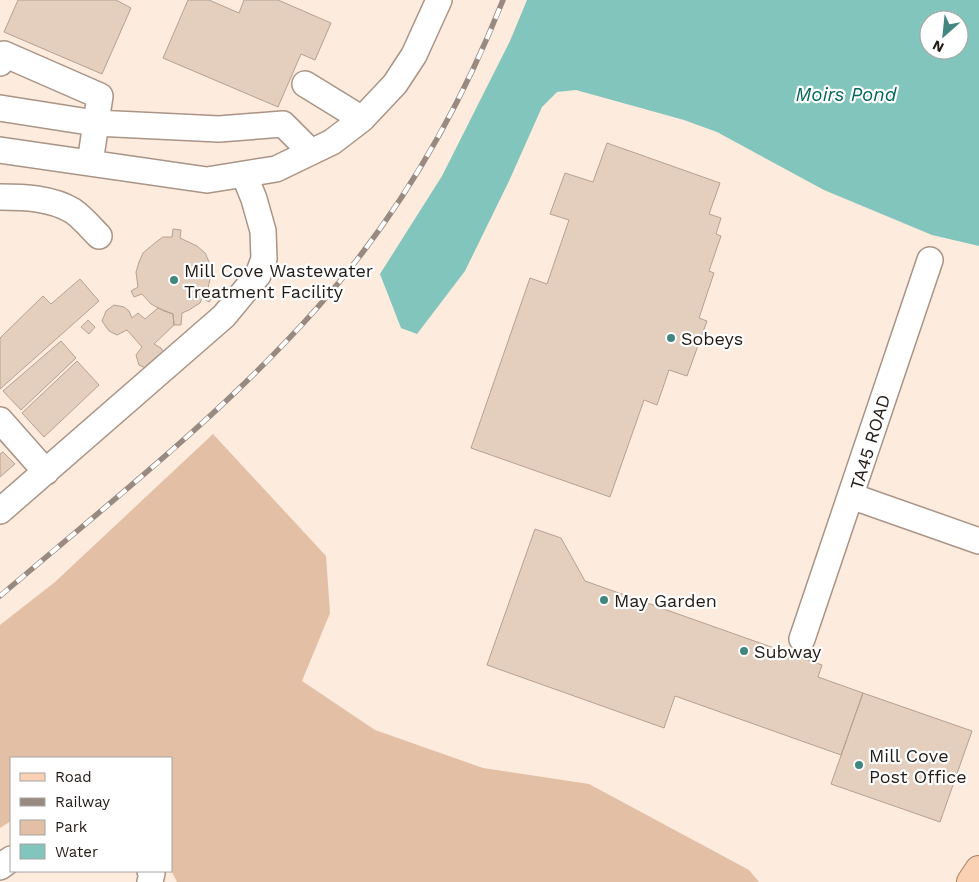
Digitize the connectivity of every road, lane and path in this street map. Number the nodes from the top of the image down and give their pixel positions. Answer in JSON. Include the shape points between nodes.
{"nodes":[{"id":1,"x":439,"y":0,"type":"edge"},
{"id":2,"x":0,"y":63,"type":"edge"},
{"id":3,"x":305,"y":84,"type":"dead end"},
{"id":4,"x":0,"y":108,"type":"edge"},
{"id":5,"x":362,"y":119,"type":"junction"},
{"id":6,"x":95,"y":123,"type":"junction"},
{"id":7,"x":0,"y":150,"type":"edge"},
{"id":8,"x":311,"y":152,"type":"junction"},
{"id":9,"x":90,"y":163,"type":"junction"},
{"id":10,"x":244,"y":174,"type":"junction"},
{"id":11,"x":0,"y":197,"type":"edge"},
{"id":12,"x":99,"y":236,"type":"dead end"},
{"id":13,"x":930,"y":260,"type":"dead end"},
{"id":14,"x":0,"y":420,"type":"edge"},
{"id":15,"x":46,"y":472,"type":"junction"},
{"id":16,"x":851,"y":496,"type":"junction"},
{"id":17,"x":0,"y":511,"type":"edge"},
{"id":18,"x":979,"y":540,"type":"edge"},
{"id":19,"x":802,"y":639,"type":"dead end"},
{"id":20,"x":979,"y":870,"type":"edge"},
{"id":21,"x":971,"y":882,"type":"edge"}],
"edges":[{"from":1,"to":5,"type":"street","via":[[396,84]]},
{"from":2,"to":6,"type":"street","via":[[4,54],[100,96]]},
{"from":3,"to":5,"type":"street"},
{"from":4,"to":6,"type":"street"},
{"from":5,"to":8,"type":"street","via":[[332,142]]},
{"from":6,"to":8,"type":"street","via":[[218,129],[283,124]]},
{"from":6,"to":9,"type":"street"},
{"from":7,"to":9,"type":"street"},
{"from":8,"to":10,"type":"street","via":[[276,169]]},
{"from":9,"to":10,"type":"street","via":[[207,180]]},
{"from":10,"to":15,"type":"street","via":[[263,232],[264,259],[258,275],[224,316]]},
{"from":11,"to":12,"type":"street","via":[[52,202],[74,212]]},
{"from":13,"to":16,"type":"street","name":"TA45 ROAD"},
{"from":14,"to":15,"type":"street"},
{"from":15,"to":17,"type":"street"},
{"from":16,"to":18,"type":"street","name":"TA45 ROAD"},
{"from":16,"to":19,"type":"street"},
{"from":20,"to":21,"type":"main road"}]}
